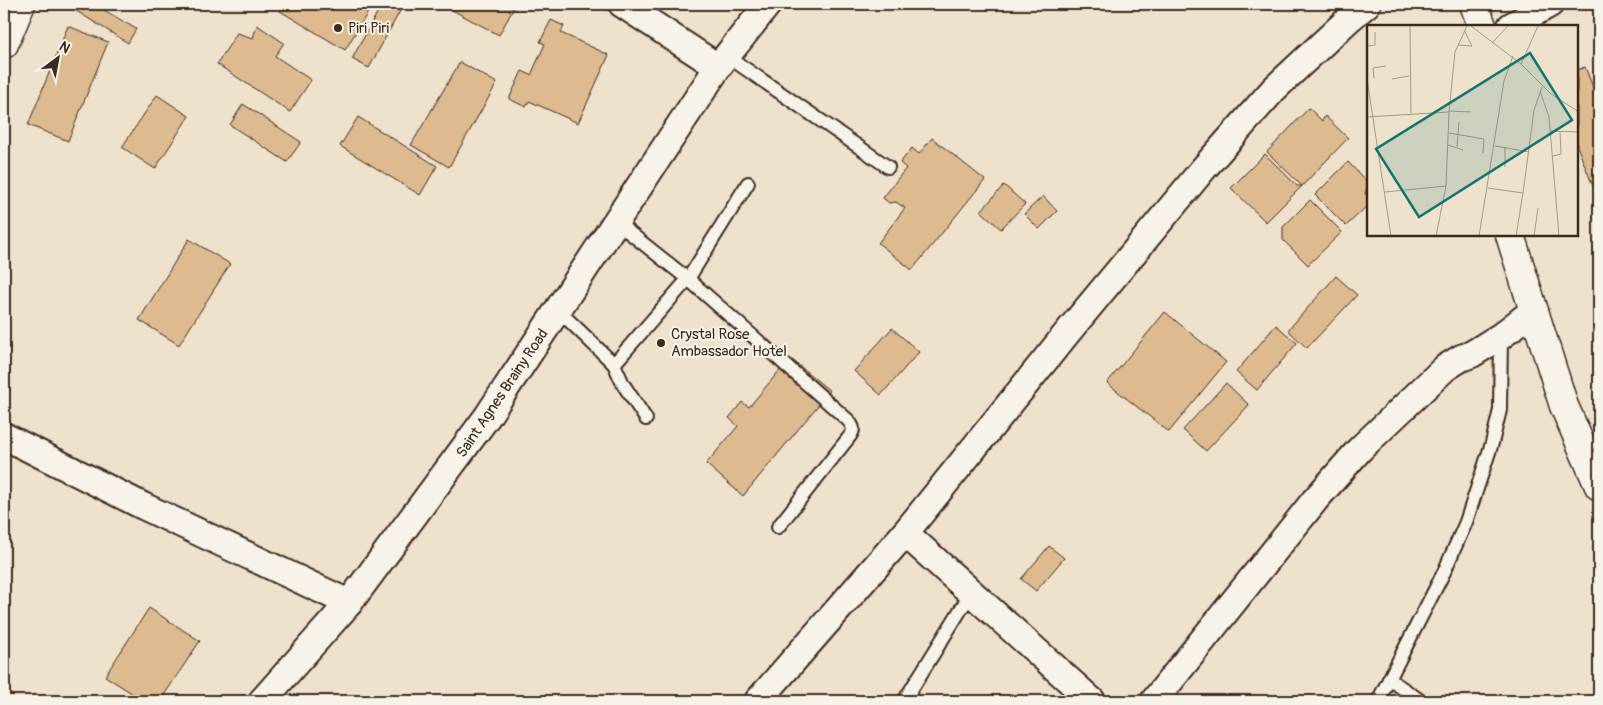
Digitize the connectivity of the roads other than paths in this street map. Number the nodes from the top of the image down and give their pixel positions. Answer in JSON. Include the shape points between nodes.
{"nodes":[{"id":1,"x":21,"y":4,"type":"edge"},
{"id":2,"x":622,"y":4,"type":"edge"},
{"id":3,"x":768,"y":4,"type":"edge"},
{"id":4,"x":1367,"y":4,"type":"edge"},
{"id":5,"x":1474,"y":4,"type":"edge"},
{"id":6,"x":1550,"y":4,"type":"edge"},
{"id":7,"x":1482,"y":25,"type":"edge"},
{"id":8,"x":1514,"y":25,"type":"edge"},
{"id":9,"x":4,"y":44,"type":"edge"},
{"id":10,"x":723,"y":62,"type":"junction"},
{"id":11,"x":888,"y":167,"type":"dead end"},
{"id":12,"x":748,"y":182,"type":"dead end"},
{"id":13,"x":616,"y":222,"type":"junction"},
{"id":14,"x":1510,"y":236,"type":"edge"},
{"id":15,"x":688,"y":279,"type":"junction"},
{"id":16,"x":558,"y":310,"type":"junction"},
{"id":17,"x":1533,"y":311,"type":"junction"},
{"id":18,"x":1501,"y":336,"type":"junction"},
{"id":19,"x":614,"y":364,"type":"junction"},
{"id":20,"x":646,"y":418,"type":"dead end"},
{"id":21,"x":4,"y":436,"type":"edge"},
{"id":22,"x":1599,"y":486,"type":"edge"},
{"id":23,"x":778,"y":527,"type":"dead end"},
{"id":24,"x":905,"y":533,"type":"junction"},
{"id":25,"x":971,"y":593,"type":"junction"},
{"id":26,"x":348,"y":603,"type":"junction"},
{"id":27,"x":1389,"y":679,"type":"junction"},
{"id":28,"x":262,"y":701,"type":"edge"},
{"id":29,"x":758,"y":701,"type":"edge"},
{"id":30,"x":904,"y":701,"type":"edge"},
{"id":31,"x":1092,"y":701,"type":"edge"},
{"id":32,"x":1154,"y":701,"type":"edge"},
{"id":33,"x":1378,"y":701,"type":"edge"},
{"id":34,"x":1421,"y":701,"type":"edge"}],
"edges":[{"from":1,"to":9,"type":"main road"},
{"from":2,"to":10,"type":"street"},
{"from":3,"to":10,"type":"street","name":"Saint Agnes Brainy Road"},
{"from":4,"to":24,"type":"street","via":[[1274,90],[1204,168]]},
{"from":5,"to":7,"type":"main road"},
{"from":6,"to":8,"type":"street"},
{"from":10,"to":11,"type":"lane"},
{"from":10,"to":13,"type":"street","name":"Saint Agnes Brainy Road"},
{"from":12,"to":15,"type":"lane"},
{"from":13,"to":15,"type":"lane"},
{"from":13,"to":16,"type":"street","name":"Saint Agnes Brainy Road"},
{"from":14,"to":17,"type":"main road"},
{"from":15,"to":19,"type":"lane"},
{"from":15,"to":23,"type":"lane","via":[[853,427],[854,431]]},
{"from":16,"to":19,"type":"lane"},
{"from":16,"to":26,"type":"street","name":"Saint Agnes Brainy Road","via":[[487,417]]},
{"from":17,"to":18,"type":"street"},
{"from":17,"to":22,"type":"main road","via":[[1564,406]]},
{"from":18,"to":27,"type":"lane","via":[[1500,410],[1492,443],[1466,522]]},
{"from":18,"to":32,"type":"street","via":[[1445,368],[1360,449],[1315,500]]},
{"from":19,"to":20,"type":"lane"},
{"from":21,"to":26,"type":"street"},
{"from":24,"to":25,"type":"street"},
{"from":24,"to":29,"type":"street"},
{"from":25,"to":30,"type":"lane"},
{"from":25,"to":31,"type":"street"},
{"from":26,"to":28,"type":"street","name":"Saint Agnes Brainy Road"},
{"from":27,"to":33,"type":"lane"},
{"from":27,"to":34,"type":"lane"}]}
